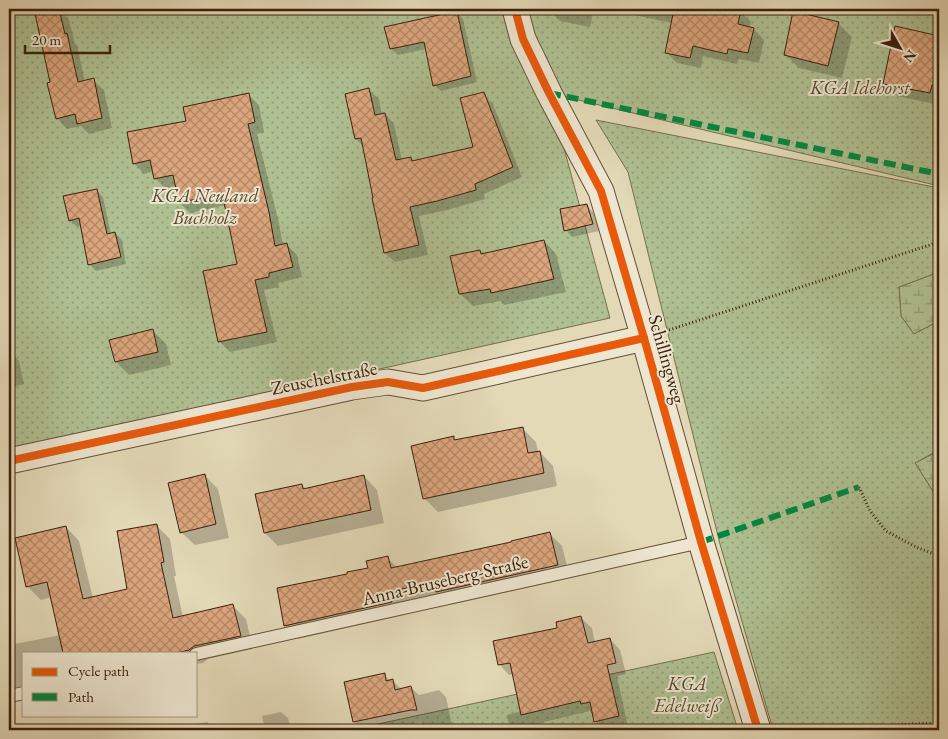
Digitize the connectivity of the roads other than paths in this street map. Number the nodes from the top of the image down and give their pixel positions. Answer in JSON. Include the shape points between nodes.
{"nodes":[{"id":1,"x":515,"y":9,"type":"edge"},
{"id":2,"x":644,"y":338,"type":"junction"},
{"id":3,"x":9,"y":461,"type":"edge"},
{"id":4,"x":701,"y":542,"type":"junction"},
{"id":5,"x":198,"y":654,"type":"edge"},
{"id":6,"x":22,"y":693,"type":"edge"},
{"id":7,"x":9,"y":696,"type":"edge"},
{"id":8,"x":758,"y":730,"type":"edge"}],
"edges":[{"from":1,"to":2,"type":"street","name":"Schillingweg","via":[[523,39],[601,191]]},
{"from":2,"to":3,"type":"street","name":"Zeuschelstraße","via":[[423,388],[388,382],[352,387]]},
{"from":2,"to":4,"type":"street","name":"Schillingweg"},
{"from":4,"to":5,"type":"lane","name":"Anna-Bruseberg-Straße"},
{"from":4,"to":8,"type":"street","name":"Schillingweg"},
{"from":6,"to":7,"type":"lane"}]}
